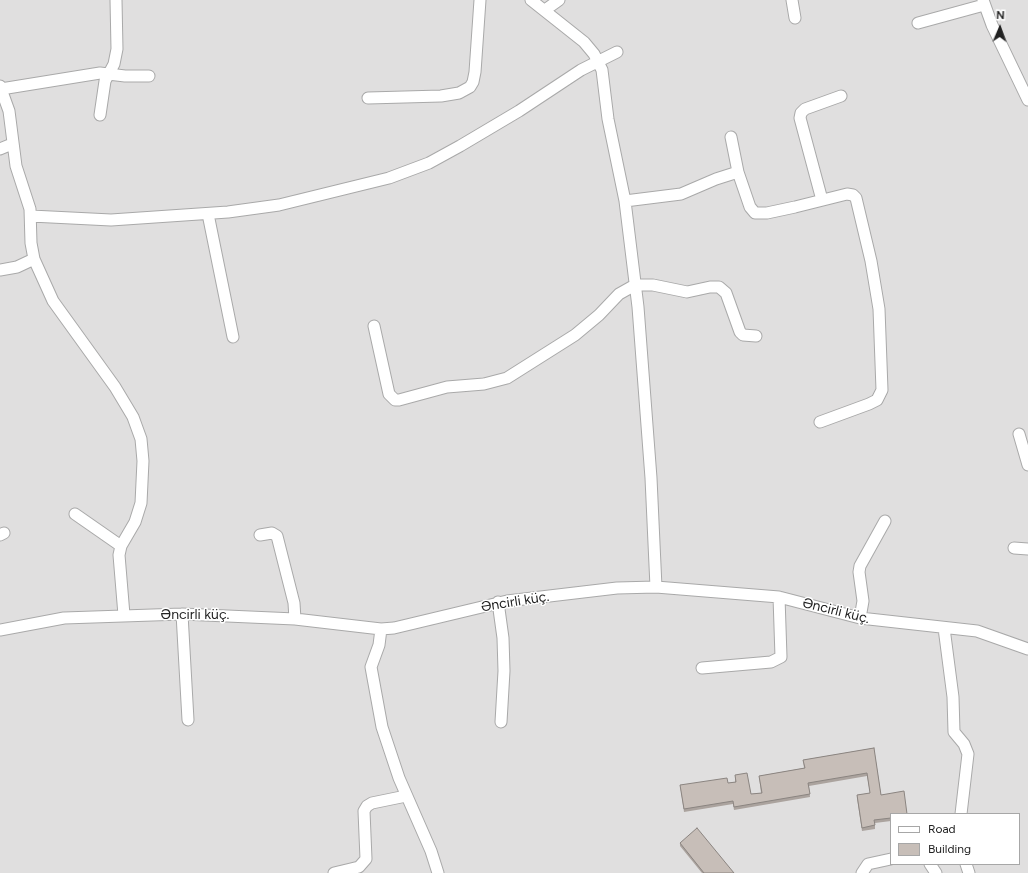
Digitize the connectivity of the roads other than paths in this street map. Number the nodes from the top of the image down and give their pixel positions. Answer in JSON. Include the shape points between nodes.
{"nodes":[{"id":1,"x":116,"y":0,"type":"edge"},
{"id":2,"x":480,"y":0,"type":"edge"},
{"id":3,"x":531,"y":0,"type":"edge"},
{"id":4,"x":558,"y":0,"type":"edge"},
{"id":5,"x":792,"y":0,"type":"edge"},
{"id":6,"x":983,"y":2,"type":"edge"},
{"id":7,"x":545,"y":10,"type":"junction"},
{"id":8,"x":795,"y":18,"type":"dead end"},
{"id":9,"x":918,"y":23,"type":"dead end"},
{"id":10,"x":617,"y":52,"type":"dead end"},
{"id":11,"x":598,"y":61,"type":"junction"},
{"id":12,"x":110,"y":73,"type":"junction"},
{"id":13,"x":149,"y":76,"type":"dead end"},
{"id":14,"x":1,"y":88,"type":"edge"},
{"id":15,"x":841,"y":96,"type":"dead end"},
{"id":16,"x":368,"y":98,"type":"dead end"},
{"id":17,"x":1028,"y":100,"type":"edge"},
{"id":18,"x":100,"y":115,"type":"dead end"},
{"id":19,"x":731,"y":137,"type":"dead end"},
{"id":20,"x":12,"y":144,"type":"junction"},
{"id":21,"x":0,"y":149,"type":"edge"},
{"id":22,"x":738,"y":172,"type":"junction"},
{"id":23,"x":822,"y":200,"type":"junction"},
{"id":24,"x":624,"y":201,"type":"junction"},
{"id":25,"x":208,"y":214,"type":"junction"},
{"id":26,"x":31,"y":216,"type":"junction"},
{"id":27,"x":34,"y":259,"type":"junction"},
{"id":28,"x":0,"y":270,"type":"edge"},
{"id":29,"x":636,"y":285,"type":"junction"},
{"id":30,"x":374,"y":326,"type":"dead end"},
{"id":31,"x":756,"y":336,"type":"dead end"},
{"id":32,"x":233,"y":337,"type":"dead end"},
{"id":33,"x":820,"y":422,"type":"dead end"},
{"id":34,"x":1019,"y":434,"type":"dead end"},
{"id":35,"x":1028,"y":465,"type":"edge"},
{"id":36,"x":75,"y":514,"type":"dead end"},
{"id":37,"x":885,"y":521,"type":"dead end"},
{"id":38,"x":260,"y":535,"type":"dead end"},
{"id":39,"x":121,"y":546,"type":"junction"},
{"id":40,"x":1014,"y":548,"type":"dead end"},
{"id":41,"x":1028,"y":549,"type":"edge"},
{"id":42,"x":656,"y":586,"type":"junction"},
{"id":43,"x":779,"y":597,"type":"junction"},
{"id":44,"x":498,"y":602,"type":"junction"},
{"id":45,"x":182,"y":614,"type":"junction"},
{"id":46,"x":124,"y":615,"type":"junction"},
{"id":47,"x":860,"y":618,"type":"junction"},
{"id":48,"x":295,"y":619,"type":"junction"},
{"id":49,"x":944,"y":628,"type":"junction"},
{"id":50,"x":380,"y":629,"type":"junction"},
{"id":51,"x":0,"y":630,"type":"edge"},
{"id":52,"x":1028,"y":649,"type":"edge"},
{"id":53,"x":702,"y":668,"type":"dead end"},
{"id":54,"x":188,"y":720,"type":"dead end"},
{"id":55,"x":501,"y":722,"type":"dead end"},
{"id":56,"x":406,"y":796,"type":"junction"},
{"id":57,"x":962,"y":813,"type":"edge"},
{"id":58,"x":890,"y":859,"type":"edge"},
{"id":59,"x":334,"y":873,"type":"edge"},
{"id":60,"x":438,"y":873,"type":"edge"},
{"id":61,"x":862,"y":873,"type":"edge"}],
"edges":[{"from":1,"to":12,"type":"street","via":[[117,50]]},
{"from":2,"to":16,"type":"street","via":[[475,72],[470,87],[441,96]]},
{"from":3,"to":7,"type":"street"},
{"from":4,"to":7,"type":"street"},
{"from":5,"to":8,"type":"street"},
{"from":6,"to":9,"type":"street"},
{"from":6,"to":17,"type":"street"},
{"from":7,"to":11,"type":"street","via":[[584,42]]},
{"from":10,"to":11,"type":"street"},
{"from":11,"to":24,"type":"street","via":[[603,76],[608,119]]},
{"from":11,"to":25,"type":"street","via":[[460,146],[412,170],[362,186],[278,205]]},
{"from":12,"to":13,"type":"street"},
{"from":12,"to":14,"type":"street","via":[[100,72]]},
{"from":12,"to":18,"type":"street","via":[[105,81]]},
{"from":14,"to":20,"type":"street","via":[[10,116]]},
{"from":15,"to":23,"type":"street","via":[[805,108],[800,118]]},
{"from":19,"to":22,"type":"street"},
{"from":20,"to":21,"type":"street"},
{"from":20,"to":26,"type":"street"},
{"from":22,"to":23,"type":"street","via":[[750,207],[755,212],[767,213]]},
{"from":22,"to":24,"type":"street","via":[[681,194]]},
{"from":23,"to":33,"type":"street","via":[[847,194],[856,198],[871,261],[879,310],[882,390],[877,400],[870,404]]},
{"from":24,"to":29,"type":"street"},
{"from":25,"to":26,"type":"street","via":[[111,220]]},
{"from":25,"to":32,"type":"street"},
{"from":26,"to":27,"type":"street"},
{"from":27,"to":28,"type":"street","via":[[17,267]]},
{"from":27,"to":39,"type":"street","via":[[53,301],[115,387],[139,432],[143,461],[141,503],[135,522]]},
{"from":29,"to":30,"type":"street","via":[[619,294],[575,335],[507,378],[484,384],[447,387],[405,399],[395,400],[389,394]]},
{"from":29,"to":31,"type":"street","via":[[652,285],[687,292],[719,287],[726,293],[740,332],[743,335]]},
{"from":29,"to":42,"type":"street","via":[[650,456]]},
{"from":34,"to":35,"type":"street"},
{"from":36,"to":39,"type":"street"},
{"from":37,"to":47,"type":"street","via":[[860,566],[863,601]]},
{"from":38,"to":48,"type":"street","via":[[272,533],[277,536],[294,603]]},
{"from":39,"to":46,"type":"street"},
{"from":40,"to":41,"type":"street"},
{"from":42,"to":43,"type":"street","name":"Əncirli küç."},
{"from":42,"to":44,"type":"street","name":"Əncirli küç."},
{"from":43,"to":47,"type":"street","name":"Əncirli küç."},
{"from":43,"to":53,"type":"street","via":[[781,657],[771,662]]},
{"from":44,"to":50,"type":"street","name":"Əncirli küç.","via":[[405,627]]},
{"from":44,"to":55,"type":"street","via":[[504,671]]},
{"from":45,"to":46,"type":"street","name":"Əncirli küç."},
{"from":45,"to":48,"type":"street","name":"Əncirli küç."},
{"from":45,"to":54,"type":"street"},
{"from":46,"to":51,"type":"street","name":"Əncirli küç.","via":[[48,619]]},
{"from":47,"to":49,"type":"street","name":"Əncirli küç."},
{"from":48,"to":50,"type":"street","name":"Əncirli küç."},
{"from":49,"to":52,"type":"street","name":"Əncirli küç.","via":[[983,632]]},
{"from":49,"to":57,"type":"street","via":[[953,697],[954,732],[968,754]]},
{"from":50,"to":56,"type":"street","via":[[380,645],[371,667],[382,727]]},
{"from":56,"to":59,"type":"street","via":[[367,806],[364,811],[366,859],[359,867]]},
{"from":56,"to":60,"type":"street"},
{"from":58,"to":61,"type":"street","via":[[868,864]]}]}
